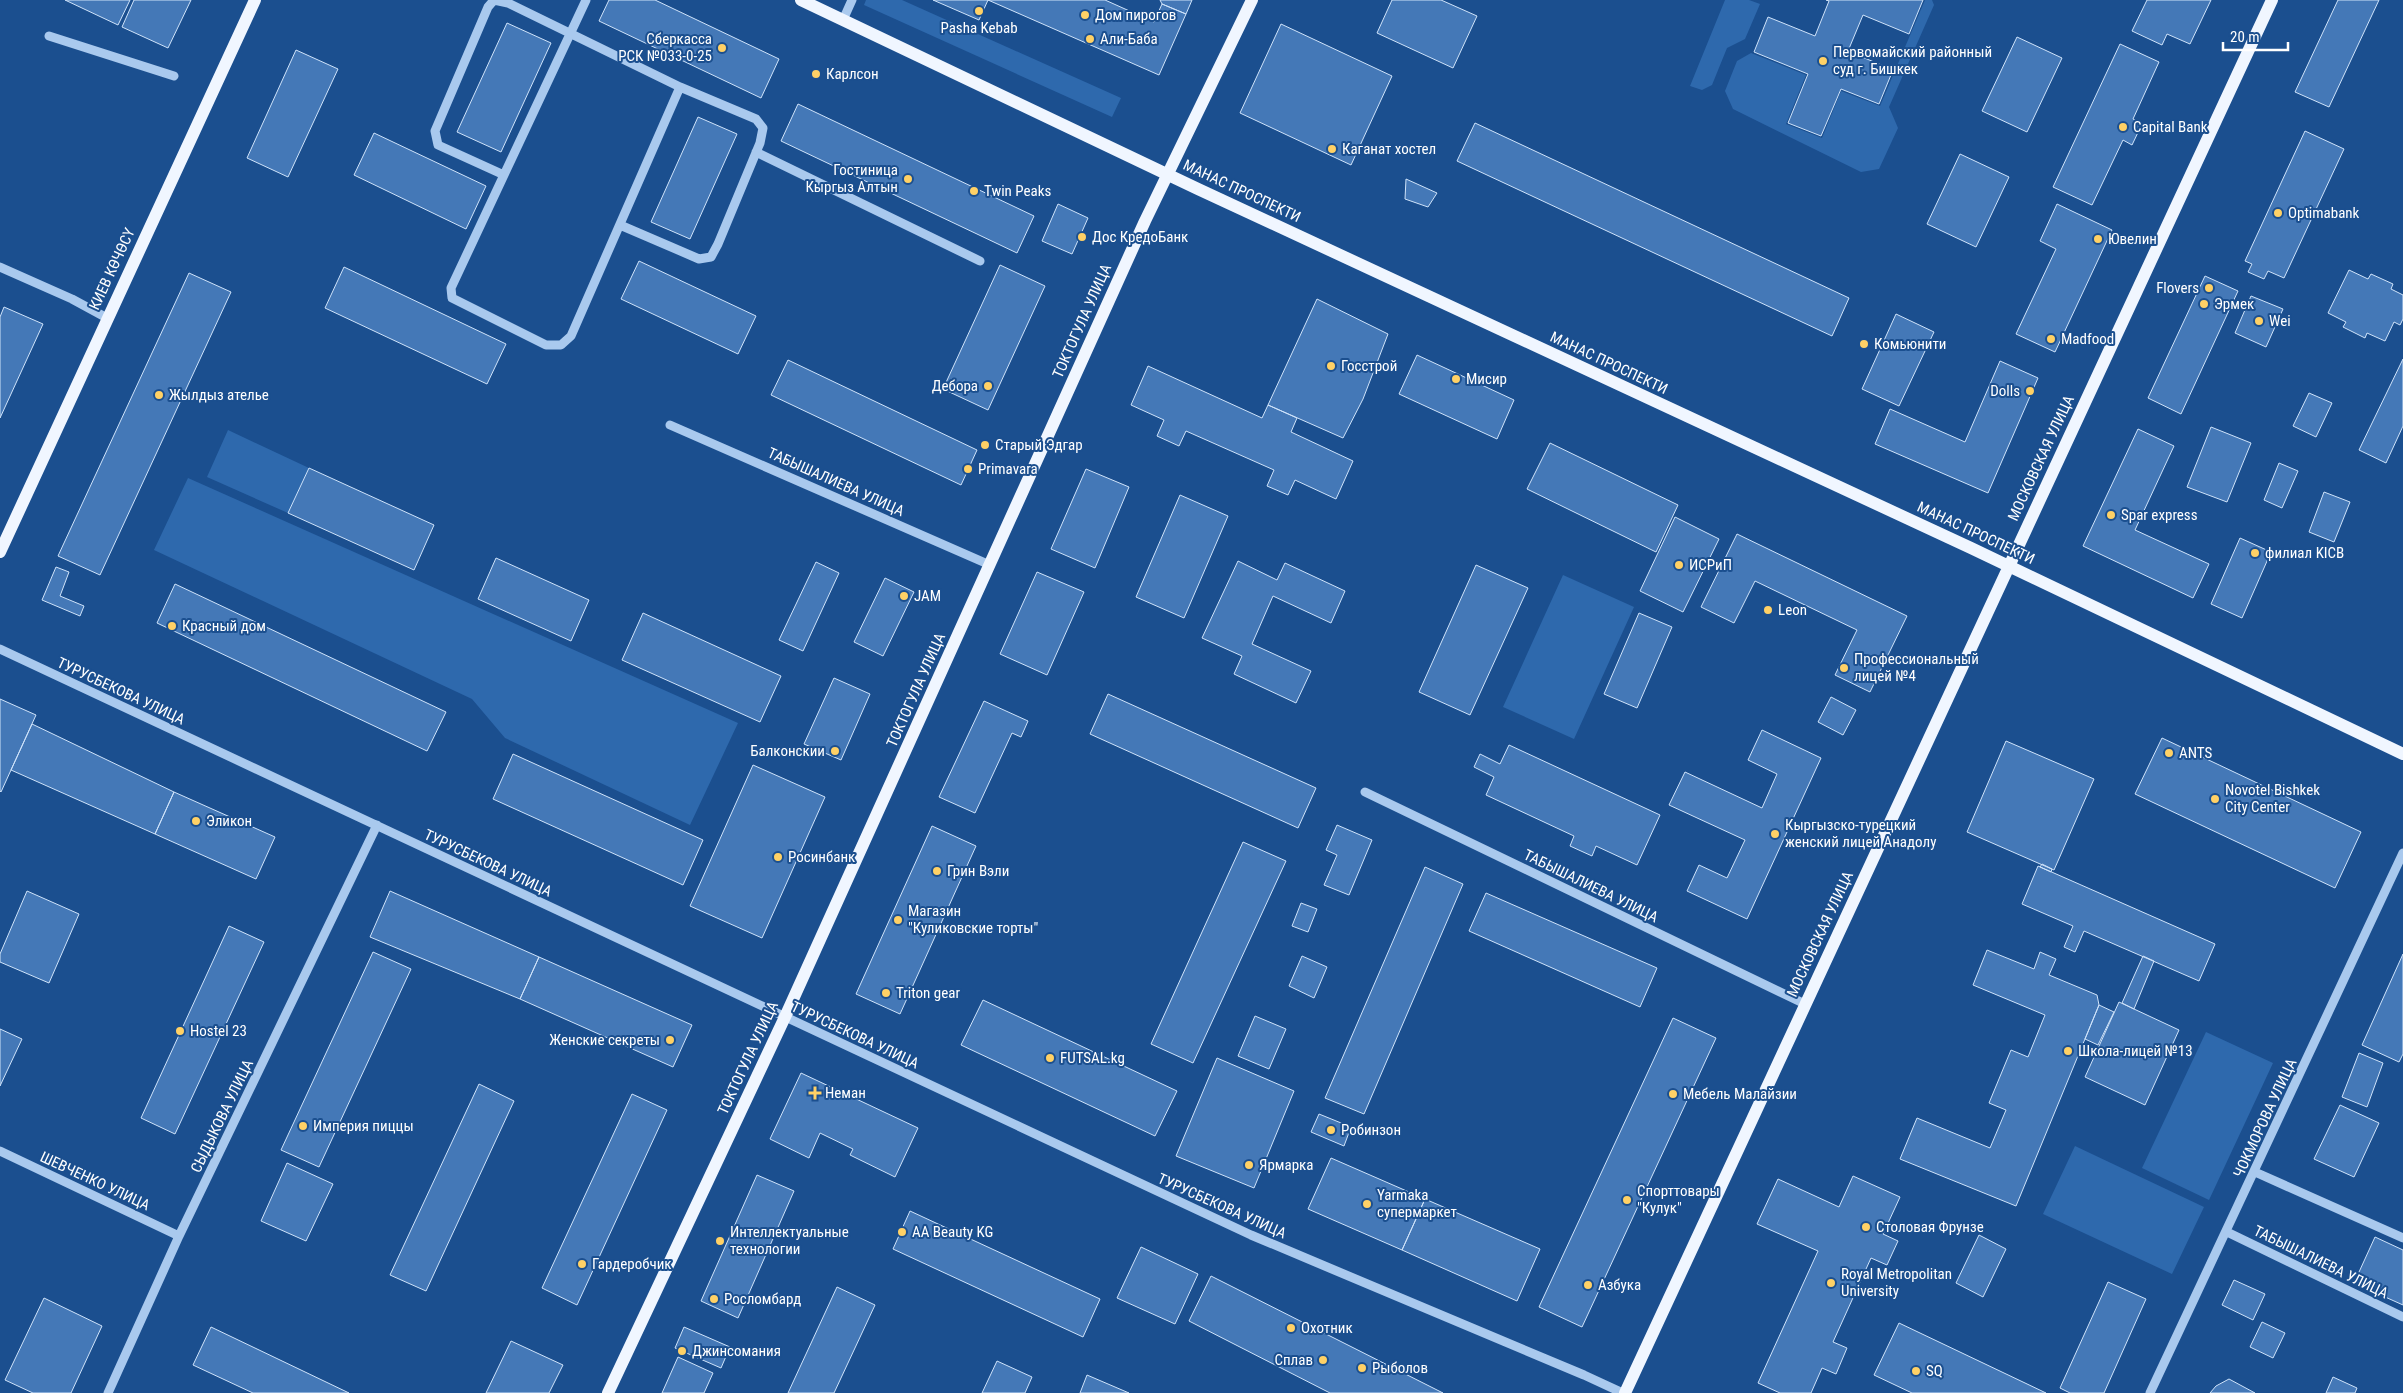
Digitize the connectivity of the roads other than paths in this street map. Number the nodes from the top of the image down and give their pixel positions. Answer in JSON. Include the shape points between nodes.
{"nodes":[{"id":1,"x":255,"y":0,"type":"edge"},
{"id":2,"x":586,"y":0,"type":"edge"},
{"id":3,"x":801,"y":0,"type":"edge"},
{"id":4,"x":852,"y":0,"type":"edge"},
{"id":5,"x":1252,"y":0,"type":"edge"},
{"id":6,"x":2272,"y":0,"type":"edge"},
{"id":7,"x":842,"y":20,"type":"junction"},
{"id":8,"x":570,"y":34,"type":"junction"},
{"id":9,"x":49,"y":36,"type":"dead end"},
{"id":10,"x":174,"y":76,"type":"dead end"},
{"id":11,"x":680,"y":87,"type":"junction"},
{"id":12,"x":756,"y":152,"type":"junction"},
{"id":13,"x":1167,"y":174,"type":"junction"},
{"id":14,"x":504,"y":175,"type":"junction"},
{"id":15,"x":620,"y":225,"type":"junction"},
{"id":16,"x":980,"y":261,"type":"dead end"},
{"id":17,"x":0,"y":267,"type":"edge"},
{"id":18,"x":108,"y":318,"type":"junction"},
{"id":19,"x":670,"y":425,"type":"dead end"},
{"id":20,"x":0,"y":552,"type":"edge"},
{"id":21,"x":990,"y":565,"type":"junction"},
{"id":22,"x":2008,"y":567,"type":"junction"},
{"id":23,"x":0,"y":649,"type":"edge"},
{"id":24,"x":2403,"y":754,"type":"edge"},
{"id":25,"x":1365,"y":792,"type":"dead end"},
{"id":26,"x":377,"y":825,"type":"junction"},
{"id":27,"x":2403,"y":853,"type":"edge"},
{"id":28,"x":1805,"y":1004,"type":"junction"},
{"id":29,"x":786,"y":1017,"type":"junction"},
{"id":30,"x":0,"y":1151,"type":"edge"},
{"id":31,"x":2255,"y":1172,"type":"junction"},
{"id":32,"x":2227,"y":1232,"type":"junction"},
{"id":33,"x":179,"y":1236,"type":"junction"},
{"id":34,"x":2403,"y":1238,"type":"edge"},
{"id":35,"x":2403,"y":1317,"type":"edge"},
{"id":36,"x":108,"y":1393,"type":"edge"},
{"id":37,"x":608,"y":1393,"type":"edge"},
{"id":38,"x":1624,"y":1393,"type":"edge"},
{"id":39,"x":2150,"y":1393,"type":"edge"}],
"edges":[{"from":1,"to":18,"type":"main road","name":"КИЕВ КӨЧӨСҮ"},
{"from":2,"to":8,"type":"street"},
{"from":3,"to":7,"type":"main road","name":"МАНАС ПРОСПЕКТИ"},
{"from":4,"to":7,"type":"street"},
{"from":5,"to":13,"type":"main road","name":"ТОКТОГУЛА УЛИЦА"},
{"from":6,"to":22,"type":"main road","name":"МОСКОВСКАЯ УЛИЦА"},
{"from":7,"to":13,"type":"main road","name":"МАНАС ПРОСПЕКТИ"},
{"from":8,"to":11,"type":"street"},
{"from":8,"to":14,"type":"street"},
{"from":8,"to":14,"type":"street","via":[[508,3],[494,0],[488,7],[435,131],[438,145]]},
{"from":9,"to":10,"type":"street"},
{"from":11,"to":12,"type":"street","via":[[756,119],[763,128]]},
{"from":11,"to":15,"type":"street"},
{"from":12,"to":15,"type":"street","via":[[711,257],[699,259]]},
{"from":12,"to":16,"type":"street"},
{"from":13,"to":21,"type":"main road","name":"ТОКТОГУЛА УЛИЦА"},
{"from":13,"to":22,"type":"main road","name":"МАНАС ПРОСПЕКТИ"},
{"from":14,"to":15,"type":"street","via":[[451,288],[452,298],[546,345],[561,345],[571,336]]},
{"from":17,"to":18,"type":"street"},
{"from":18,"to":20,"type":"main road","name":"КИЕВ КӨЧӨСҮ"},
{"from":19,"to":21,"type":"street","name":"ТАБЫШАЛИЕВА УЛИЦА"},
{"from":21,"to":29,"type":"main road","name":"ТОКТОГУЛА УЛИЦА"},
{"from":22,"to":24,"type":"main road","name":"МАНАС ПРОСПЕКТИ"},
{"from":22,"to":28,"type":"main road","name":"МОСКОВСКАЯ УЛИЦА"},
{"from":23,"to":26,"type":"street","name":"ТУРУСБЕКОВА УЛИЦА"},
{"from":25,"to":28,"type":"street","name":"ТАБЫШАЛИЕВА УЛИЦА"},
{"from":26,"to":29,"type":"street","name":"ТУРУСБЕКОВА УЛИЦА"},
{"from":26,"to":33,"type":"street","name":"СЫДЫКОВА УЛИЦА"},
{"from":27,"to":31,"type":"street","name":"ЧОКМОРОВА УЛИЦА"},
{"from":28,"to":38,"type":"main road","name":"МОСКОВСКАЯ УЛИЦА"},
{"from":29,"to":37,"type":"main road","name":"ТОКТОГУЛА УЛИЦА"},
{"from":29,"to":38,"type":"street","name":"ТУРУСБЕКОВА УЛИЦА","via":[[1251,1235]]},
{"from":30,"to":33,"type":"street","name":"ШЕВЧЕНКО УЛИЦА"},
{"from":31,"to":32,"type":"street","name":"ЧОКМОРОВА УЛИЦА"},
{"from":31,"to":34,"type":"street"},
{"from":32,"to":35,"type":"street","name":"ТАБЫШАЛИЕВА УЛИЦА"},
{"from":32,"to":39,"type":"street","name":"ЧОКМОРОВА УЛИЦА"},
{"from":33,"to":36,"type":"street","name":"СЫДЫКОВА УЛИЦА"}]}
